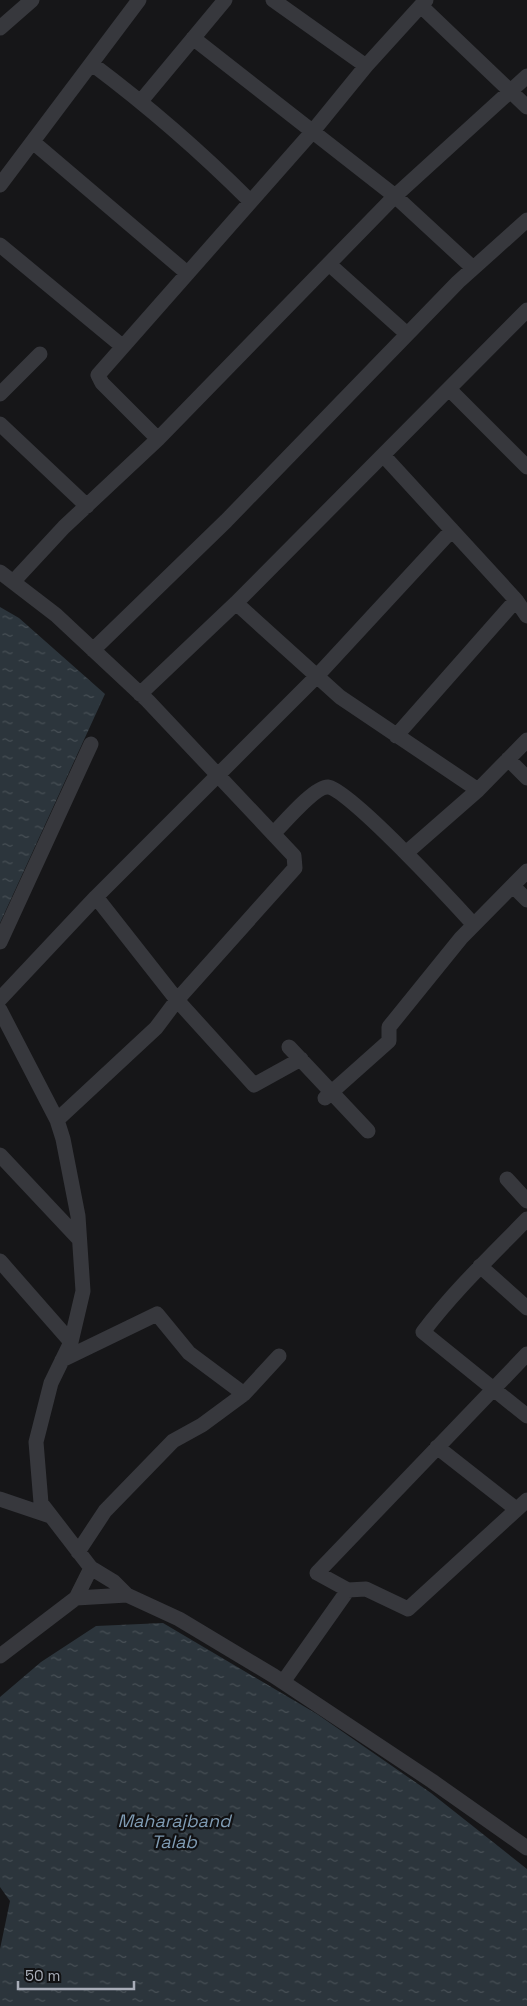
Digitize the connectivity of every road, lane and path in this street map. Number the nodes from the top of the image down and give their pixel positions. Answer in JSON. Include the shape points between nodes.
{"nodes":[{"id":1,"x":32,"y":0,"type":"edge"},
{"id":2,"x":140,"y":0,"type":"edge"},
{"id":3,"x":224,"y":0,"type":"edge"},
{"id":4,"x":273,"y":0,"type":"edge"},
{"id":5,"x":423,"y":3,"type":"edge"},
{"id":6,"x":0,"y":28,"type":"edge"},
{"id":7,"x":193,"y":38,"type":"junction"},
{"id":8,"x":92,"y":64,"type":"junction"},
{"id":9,"x":366,"y":66,"type":"junction"},
{"id":10,"x":527,"y":76,"type":"edge"},
{"id":11,"x":510,"y":90,"type":"junction"},
{"id":12,"x":141,"y":101,"type":"junction"},
{"id":13,"x":527,"y":107,"type":"edge"},
{"id":14,"x":313,"y":130,"type":"junction"},
{"id":15,"x":33,"y":142,"type":"junction"},
{"id":16,"x":0,"y":185,"type":"edge"},
{"id":17,"x":395,"y":196,"type":"junction"},
{"id":18,"x":250,"y":201,"type":"junction"},
{"id":19,"x":527,"y":220,"type":"edge"},
{"id":20,"x":0,"y":245,"type":"edge"},
{"id":21,"x":329,"y":264,"type":"junction"},
{"id":22,"x":473,"y":268,"type":"junction"},
{"id":23,"x":186,"y":273,"type":"junction"},
{"id":24,"x":524,"y":318,"type":"edge"},
{"id":25,"x":407,"y":334,"type":"junction"},
{"id":26,"x":122,"y":346,"type":"junction"},
{"id":27,"x":40,"y":354,"type":"dead end"},
{"id":28,"x":449,"y":389,"type":"junction"},
{"id":29,"x":0,"y":394,"type":"edge"},
{"id":30,"x":0,"y":424,"type":"edge"},
{"id":31,"x":158,"y":439,"type":"junction"},
{"id":32,"x":383,"y":455,"type":"junction"},
{"id":33,"x":527,"y":468,"type":"edge"},
{"id":34,"x":87,"y":506,"type":"junction"},
{"id":35,"x":452,"y":530,"type":"junction"},
{"id":36,"x":0,"y":572,"type":"edge"},
{"id":37,"x":13,"y":582,"type":"junction"},
{"id":38,"x":516,"y":600,"type":"junction"},
{"id":39,"x":236,"y":603,"type":"junction"},
{"id":40,"x":527,"y":616,"type":"edge"},
{"id":41,"x":93,"y":650,"type":"junction"},
{"id":42,"x":317,"y":676,"type":"junction"},
{"id":43,"x":140,"y":694,"type":"junction"},
{"id":44,"x":396,"y":736,"type":"junction"},
{"id":45,"x":527,"y":740,"type":"edge"},
{"id":46,"x":91,"y":744,"type":"dead end"},
{"id":47,"x":508,"y":759,"type":"junction"},
{"id":48,"x":218,"y":775,"type":"junction"},
{"id":49,"x":527,"y":778,"type":"edge"},
{"id":50,"x":478,"y":790,"type":"junction"},
{"id":51,"x":273,"y":834,"type":"junction"},
{"id":52,"x":406,"y":853,"type":"junction"},
{"id":53,"x":527,"y":871,"type":"edge"},
{"id":54,"x":513,"y":886,"type":"junction"},
{"id":55,"x":96,"y":897,"type":"junction"},
{"id":56,"x":527,"y":900,"type":"edge"},
{"id":57,"x":474,"y":925,"type":"junction"},
{"id":58,"x":0,"y":942,"type":"edge"},
{"id":59,"x":0,"y":999,"type":"edge"},
{"id":60,"x":178,"y":1000,"type":"junction"},
{"id":61,"x":0,"y":1010,"type":"edge"},
{"id":62,"x":290,"y":1047,"type":"dead end"},
{"id":63,"x":301,"y":1059,"type":"junction"},
{"id":64,"x":329,"y":1095,"type":"junction"},
{"id":65,"x":57,"y":1120,"type":"junction"},
{"id":66,"x":368,"y":1131,"type":"dead end"},
{"id":67,"x":0,"y":1155,"type":"edge"},
{"id":68,"x":507,"y":1179,"type":"dead end"},
{"id":69,"x":527,"y":1201,"type":"edge"},
{"id":70,"x":527,"y":1219,"type":"edge"},
{"id":71,"x":80,"y":1239,"type":"junction"},
{"id":72,"x":0,"y":1261,"type":"edge"},
{"id":73,"x":480,"y":1266,"type":"junction"},
{"id":74,"x":527,"y":1308,"type":"edge"},
{"id":75,"x":71,"y":1342,"type":"junction"},
{"id":76,"x":527,"y":1354,"type":"edge"},
{"id":77,"x":279,"y":1356,"type":"dead end"},
{"id":78,"x":62,"y":1360,"type":"junction"},
{"id":79,"x":493,"y":1389,"type":"junction"},
{"id":80,"x":244,"y":1394,"type":"junction"},
{"id":81,"x":527,"y":1416,"type":"edge"},
{"id":82,"x":437,"y":1447,"type":"junction"},
{"id":83,"x":0,"y":1499,"type":"edge"},
{"id":84,"x":522,"y":1505,"type":"edge"},
{"id":85,"x":50,"y":1516,"type":"junction"},
{"id":86,"x":78,"y":1552,"type":"junction"},
{"id":87,"x":91,"y":1568,"type":"junction"},
{"id":88,"x":348,"y":1590,"type":"junction"},
{"id":89,"x":127,"y":1596,"type":"junction"},
{"id":90,"x":76,"y":1598,"type":"junction"},
{"id":91,"x":0,"y":1656,"type":"edge"},
{"id":92,"x":283,"y":1682,"type":"junction"},
{"id":93,"x":527,"y":1848,"type":"edge"}],
"edges":[{"from":1,"to":6,"type":"street"},
{"from":2,"to":8,"type":"street"},
{"from":3,"to":7,"type":"street"},
{"from":4,"to":9,"type":"street"},
{"from":5,"to":9,"type":"street"},
{"from":5,"to":11,"type":"street"},
{"from":7,"to":12,"type":"street"},
{"from":7,"to":14,"type":"street"},
{"from":8,"to":12,"type":"street"},
{"from":8,"to":15,"type":"street"},
{"from":9,"to":14,"type":"street"},
{"from":10,"to":11,"type":"street"},
{"from":11,"to":13,"type":"street"},
{"from":11,"to":17,"type":"street"},
{"from":12,"to":18,"type":"street"},
{"from":14,"to":17,"type":"street"},
{"from":14,"to":18,"type":"street"},
{"from":15,"to":16,"type":"street"},
{"from":15,"to":23,"type":"street"},
{"from":17,"to":21,"type":"street"},
{"from":17,"to":22,"type":"street"},
{"from":18,"to":23,"type":"street"},
{"from":19,"to":22,"type":"street"},
{"from":20,"to":26,"type":"street"},
{"from":21,"to":25,"type":"street"},
{"from":21,"to":31,"type":"street"},
{"from":22,"to":25,"type":"street"},
{"from":23,"to":26,"type":"street"},
{"from":24,"to":28,"type":"street"},
{"from":25,"to":41,"type":"street","via":[[226,521]]},
{"from":26,"to":31,"type":"street","via":[[98,375],[102,383]]},
{"from":27,"to":29,"type":"street"},
{"from":28,"to":32,"type":"street"},
{"from":28,"to":33,"type":"street"},
{"from":30,"to":34,"type":"street"},
{"from":31,"to":34,"type":"street"},
{"from":32,"to":35,"type":"street"},
{"from":32,"to":39,"type":"street"},
{"from":34,"to":37,"type":"street"},
{"from":35,"to":38,"type":"street"},
{"from":35,"to":42,"type":"street"},
{"from":36,"to":37,"type":"street"},
{"from":37,"to":41,"type":"street","via":[[56,615]]},
{"from":38,"to":40,"type":"street"},
{"from":38,"to":44,"type":"street"},
{"from":39,"to":42,"type":"street"},
{"from":39,"to":43,"type":"street"},
{"from":41,"to":43,"type":"street"},
{"from":42,"to":44,"type":"street","via":[[340,697]]},
{"from":42,"to":48,"type":"street"},
{"from":43,"to":48,"type":"street"},
{"from":44,"to":50,"type":"street"},
{"from":45,"to":47,"type":"street"},
{"from":46,"to":58,"type":"street"},
{"from":47,"to":49,"type":"street"},
{"from":47,"to":50,"type":"street"},
{"from":48,"to":51,"type":"street"},
{"from":48,"to":55,"type":"street"},
{"from":50,"to":52,"type":"street"},
{"from":51,"to":52,"type":"street","via":[[312,794],[329,787],[344,796]]},
{"from":51,"to":60,"type":"street","via":[[294,856],[296,868]]},
{"from":52,"to":57,"type":"street"},
{"from":53,"to":54,"type":"street"},
{"from":54,"to":56,"type":"street"},
{"from":54,"to":57,"type":"street"},
{"from":55,"to":59,"type":"street"},
{"from":55,"to":60,"type":"street"},
{"from":57,"to":64,"type":"street","via":[[389,1027],[389,1041]]},
{"from":60,"to":63,"type":"street","via":[[254,1085]]},
{"from":60,"to":65,"type":"street","via":[[156,1028]]},
{"from":61,"to":65,"type":"street"},
{"from":62,"to":63,"type":"street"},
{"from":63,"to":64,"type":"street"},
{"from":64,"to":66,"type":"street"},
{"from":65,"to":71,"type":"street"},
{"from":67,"to":71,"type":"street"},
{"from":68,"to":69,"type":"street"},
{"from":70,"to":73,"type":"street"},
{"from":71,"to":75,"type":"street","via":[[83,1290]]},
{"from":72,"to":75,"type":"street"},
{"from":73,"to":74,"type":"street"},
{"from":73,"to":79,"type":"street","via":[[423,1332]]},
{"from":75,"to":78,"type":"street"},
{"from":76,"to":79,"type":"street"},
{"from":77,"to":80,"type":"street"},
{"from":78,"to":80,"type":"street","via":[[157,1314],[189,1353]]},
{"from":78,"to":85,"type":"street","via":[[51,1383],[36,1442],[41,1503]]},
{"from":79,"to":81,"type":"street"},
{"from":79,"to":82,"type":"street"},
{"from":80,"to":86,"type":"street","via":[[202,1425],[173,1441],[105,1511]]},
{"from":82,"to":84,"type":"street"},
{"from":82,"to":88,"type":"street","via":[[317,1573]]},
{"from":83,"to":85,"type":"street"},
{"from":84,"to":88,"type":"street","via":[[408,1609],[366,1589]]},
{"from":85,"to":86,"type":"street"},
{"from":86,"to":87,"type":"street"},
{"from":87,"to":89,"type":"street","via":[[114,1582]]},
{"from":87,"to":90,"type":"street"},
{"from":88,"to":92,"type":"street"},
{"from":89,"to":90,"type":"street"},
{"from":89,"to":92,"type":"street","via":[[179,1618]]},
{"from":90,"to":91,"type":"street"},
{"from":92,"to":93,"type":"street"}]}
